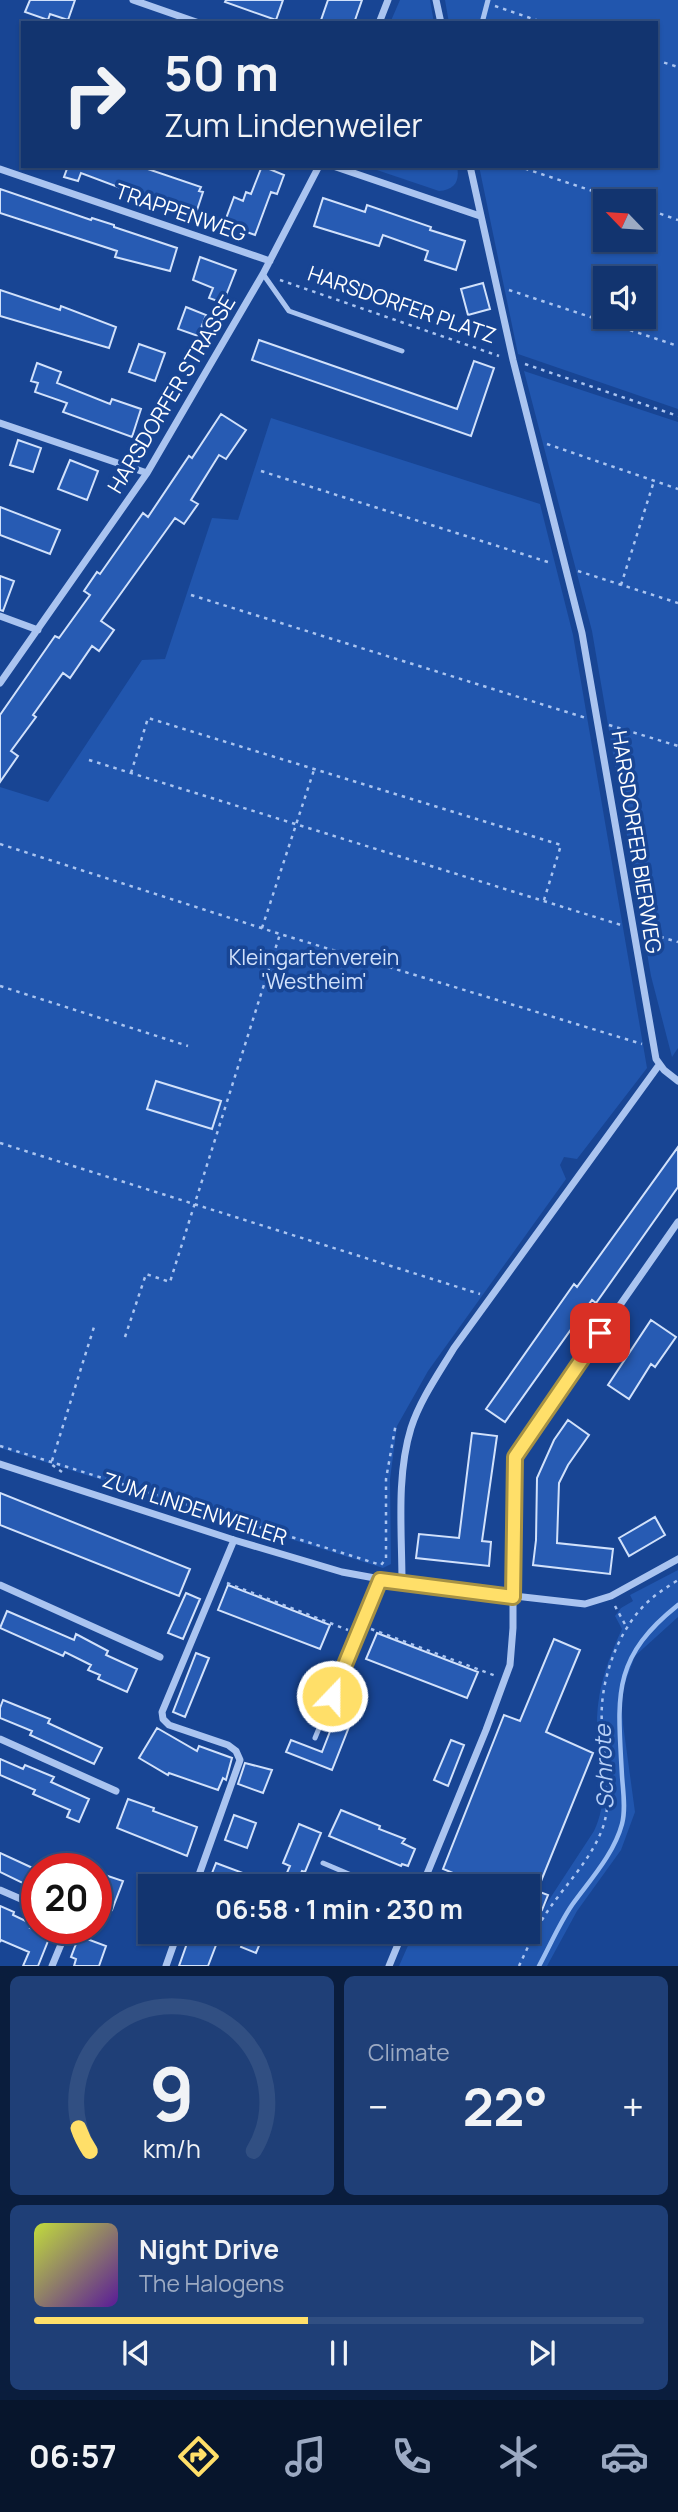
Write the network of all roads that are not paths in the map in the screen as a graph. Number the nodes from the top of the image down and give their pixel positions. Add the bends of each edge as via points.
1 (133, 0) edge
2 (388, 0) edge
3 (436, 0) edge
4 (488, 2) edge
5 (193, 21) edge
6 (380, 21) edge
7 (441, 21) edge
8 (483, 21) edge
9 (317, 168) edge
10 (339, 168) edge
11 (470, 168) edge
12 (0, 169) edge
13 (480, 216) junction
14 (271, 261) junction
15 (263, 274) junction
16 (402, 351) dead end
17 (0, 423) edge
18 (147, 473) junction
19 (0, 616) edge
20 (38, 630) junction
21 (0, 683) edge
22 (659, 1065) junction
23 (678, 1081) edge
24 (678, 1222) edge
25 (0, 1464) edge
26 (234, 1540) junction
27 (678, 1559) edge
28 (380, 1580) junction
29 (402, 1583) junction
30 (0, 1585) edge
31 (513, 1597) junction
32 (160, 1657) dead end
33 (315, 1738) dead end
34 (0, 1739) edge
35 (116, 1791) dead end
36 (323, 1863) dead end
37 (199, 1874) edge
38 (349, 1874) edge
39 (427, 1874) edge
40 (0, 1890) edge
41 (21, 1899) edge
42 (61, 1944) edge
43 (174, 1944) edge
44 (399, 1944) edge
45 (391, 1965) edge
46 (52, 1966) edge
47 (166, 1966) edge

1 - 5 street
2 - 6 street
3 - 7 street
4 - 8 lane
9 - 14 street, HARSDORFER STRASSE
10 - 13 street
11 - 13 street, HARSDORFER BIERWEG
12 - 14 street, TRAPPENWEG
13 - 22 street, HARSDORFER BIERWEG via 582,633
14 - 15 street, HARSDORFER STRASSE
15 - 16 lane via 289,311
15 - 18 street, HARSDORFER STRASSE
17 - 18 street
18 - 20 street, HARSDORFER STRASSE
19 - 20 street
20 - 21 street, HARSDORFER STRASSE
22 - 23 street
22 - 29 street via 489,1297 427,1392 411,1428 402,1479
24 - 31 street via 516,1454
25 - 26 street, ZUM LINDENWEILER
26 - 28 street, ZUM LINDENWEILER
26 - 37 street via 162,1715 169,1724 228,1745 240,1760
27 - 31 street, ZUM LINDENWEILER via 596,1602
28 - 29 street, ZUM LINDENWEILER
28 - 33 lane
29 - 31 street, ZUM LINDENWEILER
30 - 32 street
31 - 39 street via 512,1646 505,1680
34 - 35 street
36 - 38 lane
40 - 41 street
42 - 46 street
43 - 47 street
44 - 45 street

